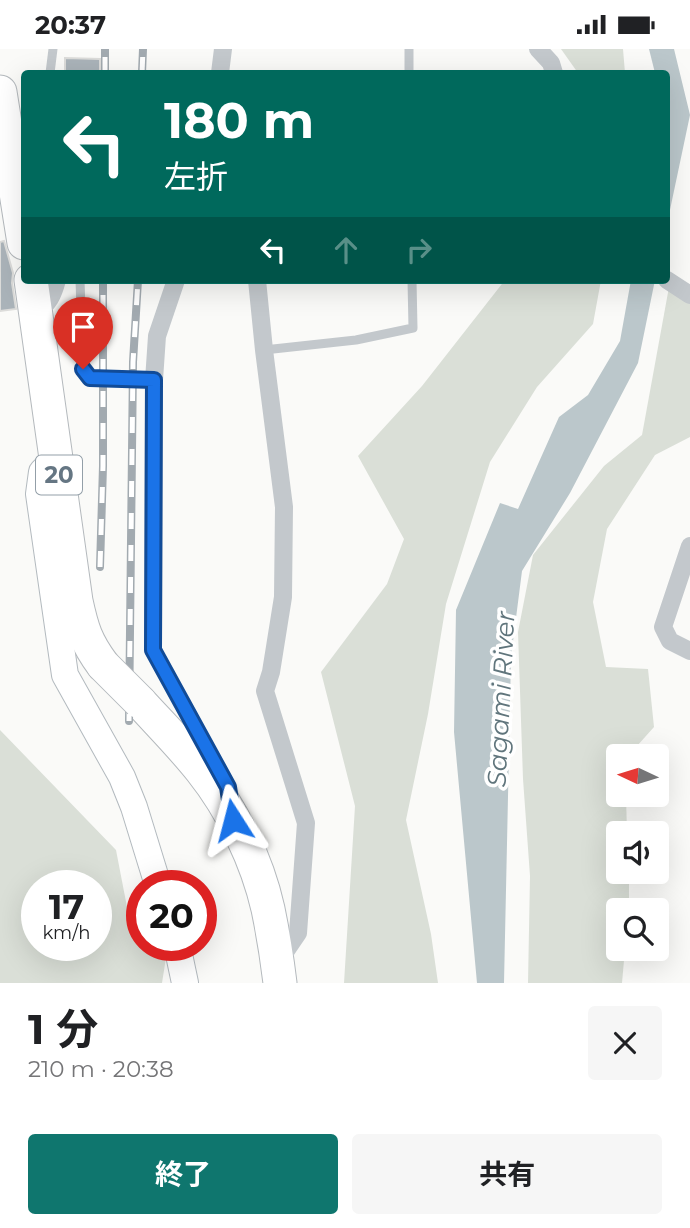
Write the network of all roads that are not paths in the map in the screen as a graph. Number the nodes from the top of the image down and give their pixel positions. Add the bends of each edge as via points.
1 (53, 49) edge
2 (223, 49) edge
3 (409, 49) edge
4 (538, 49) edge
5 (50, 70) edge
6 (220, 70) edge
7 (409, 70) edge
8 (553, 70) edge
9 (0, 92) edge
10 (21, 224) edge
11 (670, 282) edge
12 (31, 284) edge
13 (56, 284) edge
14 (80, 284) edge
15 (175, 284) edge
16 (257, 284) edge
17 (412, 284) edge
18 (690, 295) edge
19 (36, 312) junction
20 (264, 350) junction
21 (154, 380) junction
22 (57, 459) junction
23 (690, 545) edge
24 (153, 650) joint
25 (690, 651) edge
26 (222, 775) dead end
27 (228, 787) dead end
28 (233, 820) junction
29 (153, 870) edge
30 (181, 961) edge
31 (279, 973) edge
32 (186, 983) edge

1 - 5 lane
2 - 6 street
3 - 7 lane
4 - 8 street
9 - 10 highway
11 - 18 street
12 - 19 highway, 20
13 - 19 street via 51,298
14 - 21 lane via 83,369 90,378
15 - 21 street via 157,336
16 - 20 street
17 - 20 lane via 413,328 356,340
19 - 22 highway, 20
20 - 31 street via 284,507 283,597 265,691 306,823 298,933
21 - 24 street
22 - 28 highway, 20, bridge via 83,632 103,664 203,772
22 - 29 main road via 42,472 39,494 65,675 122,777
23 - 25 street via 663,627 670,641
24 - 26 lane
27 - 28 lane
28 - 31 highway, 20 via 264,897
30 - 32 main road

